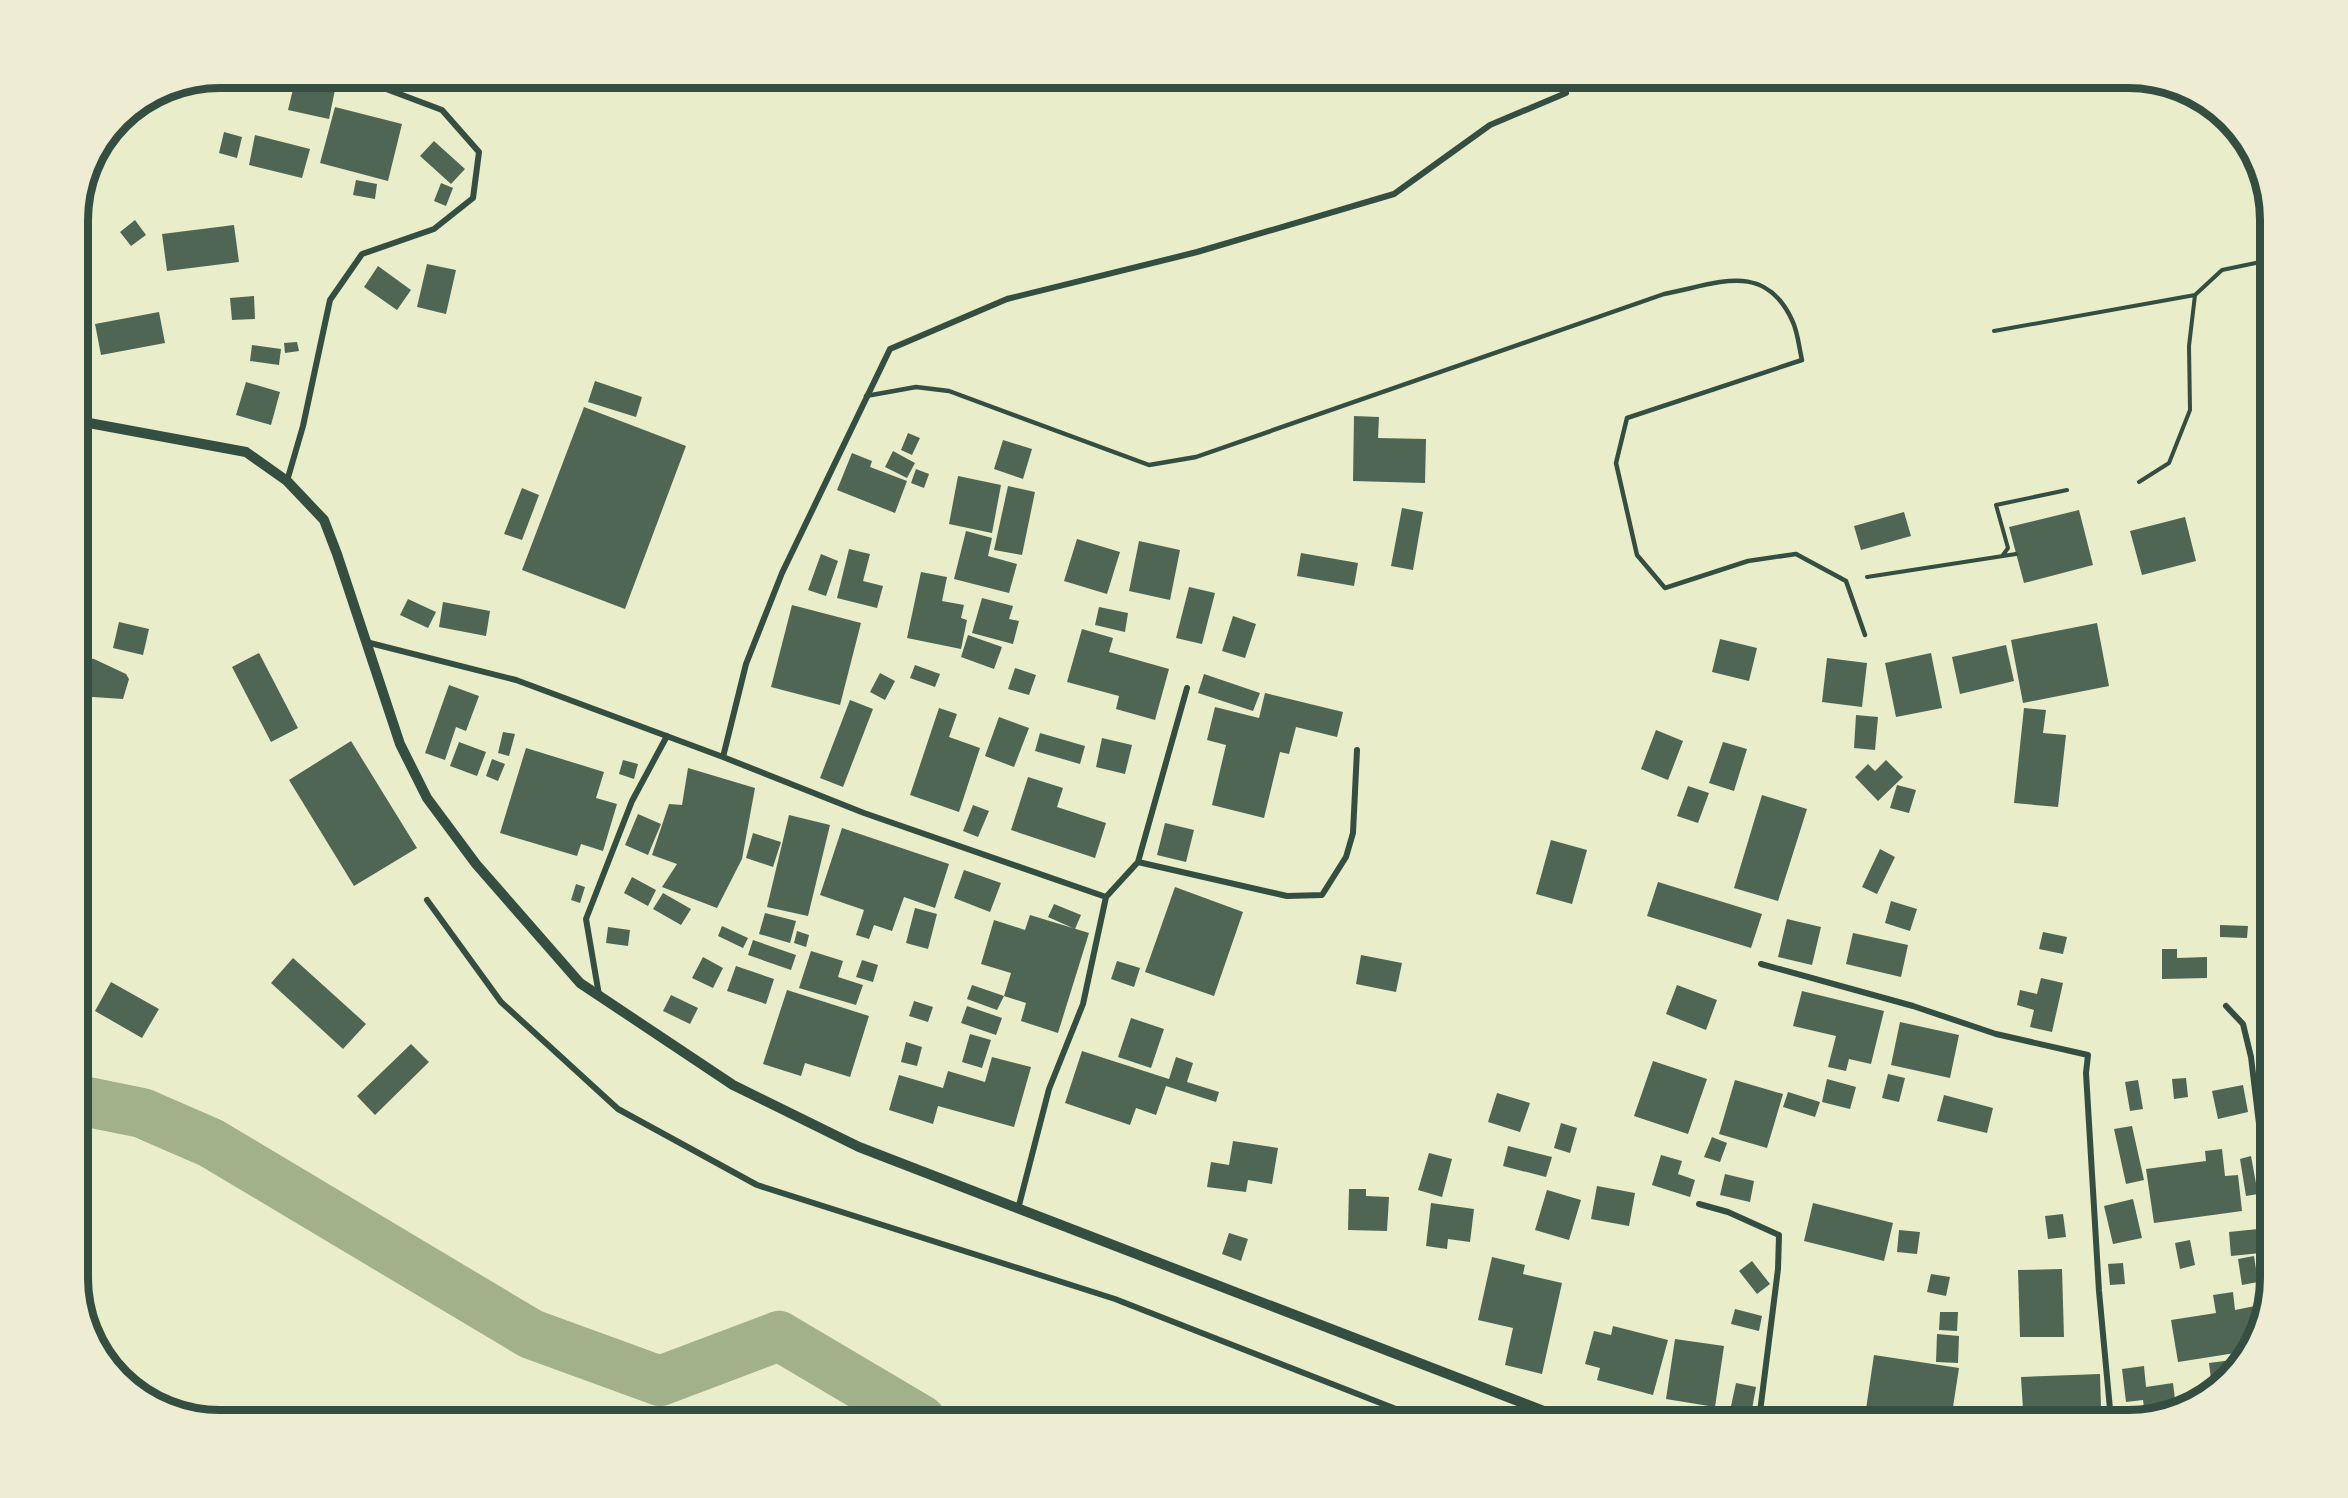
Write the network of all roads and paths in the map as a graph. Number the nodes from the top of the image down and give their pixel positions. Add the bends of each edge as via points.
1 (384, 88) edge
2 (1566, 93) dead end
3 (2260, 262) edge
4 (2195, 295) junction
5 (1994, 331) dead end
6 (866, 396) junction
7 (89, 423) edge
8 (287, 481) junction
9 (2139, 482) dead end
10 (2067, 490) dead end
11 (2016, 554) dead end
12 (2002, 556) junction
13 (1867, 577) dead end
14 (1865, 635) dead end
15 (365, 642) junction
16 (1187, 688) dead end
17 (666, 736) junction
18 (1357, 750) dead end
19 (723, 757) junction
20 (1138, 862) junction
21 (1106, 897) junction
22 (427, 900) dead end
23 (1761, 964) dead end
24 (599, 996) junction
25 (2226, 1006) dead end
26 (2260, 1133) edge
27 (1699, 1204) dead end
28 (1018, 1209) junction
29 (1396, 1409) edge
30 (1538, 1409) edge
31 (1760, 1409) edge
32 (2110, 1409) edge

1 - 8 street via 442,110 478,152 473,198 434,229 362,254 330,300
2 - 6 street via 1490,125 1394,194 1197,252 996,303 890,349
3 - 4 path via 2222,270
4 - 5 path
4 - 9 path via 2189,346 2190,410 2169,464
6 - 14 lane via 916,387 949,391 1149,465 1196,457 1664,294 1744,279 1774,290 1793,321 1802,360 1627,418 1616,463 1637,555 1665,588 1748,561 1796,554 1846,581
6 - 19 street via 778,583 746,664
7 - 8 street via 246,452
8 - 15 street via 324,520
10 - 12 path via 1996,505 2008,548
11 - 12 path
12 - 13 path
15 - 17 street via 516,680
15 - 24 street via 400,744 427,798 476,864 580,983
16 - 20 street
17 - 19 street
17 - 24 street via 632,801 586,919
18 - 20 street via 1353,833 1346,857 1322,896 1287,896
19 - 21 street via 864,813
20 - 21 street
21 - 28 street via 1083,1004 1049,1089
22 - 29 street via 501,1002 618,1109 757,1185 1115,1299
23 - 32 street via 2044,1047 2088,1055 2099,1291
24 - 28 street via 733,1085 859,1146
25 - 26 street via 2243,1024
27 - 31 street via 1728,1212 1779,1235
28 - 30 street

